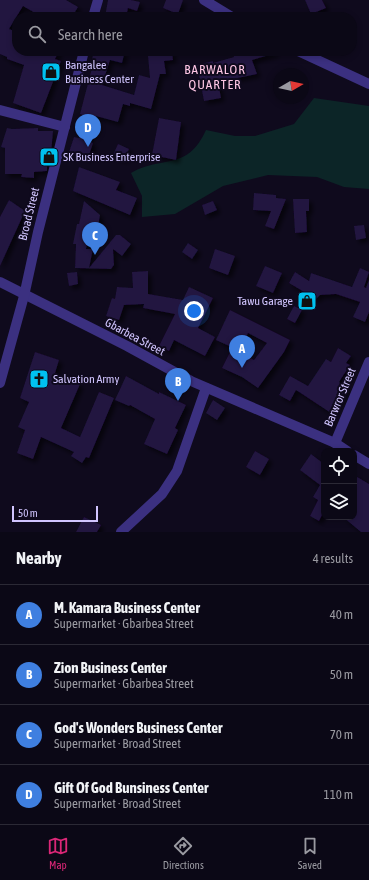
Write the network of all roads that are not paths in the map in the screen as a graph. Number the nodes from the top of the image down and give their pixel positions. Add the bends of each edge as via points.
1 (98, 0) edge
2 (204, 0) edge
3 (94, 12) edge
4 (224, 12) edge
5 (83, 56) edge
6 (309, 56) edge
7 (369, 84) edge
8 (0, 110) edge
9 (65, 126) junction
10 (0, 282) edge
11 (24, 296) junction
12 (369, 362) edge
13 (0, 383) edge
14 (206, 388) junction
15 (335, 443) junction
16 (342, 448) edge
17 (357, 457) edge
18 (369, 464) edge
19 (121, 532) edge

1 - 3 street
2 - 4 street
5 - 9 street, Broad Street
6 - 7 street
8 - 9 street
9 - 11 street, Broad Street
10 - 11 street, Gbarbea Street
11 - 13 street, Broad Street
11 - 14 street, Gbarbea Street
12 - 15 street, Barwror Street
14 - 15 street, Gbarbea Street
14 - 19 street via 177,471 162,494
15 - 16 street, Gbarbea Street
17 - 18 street

